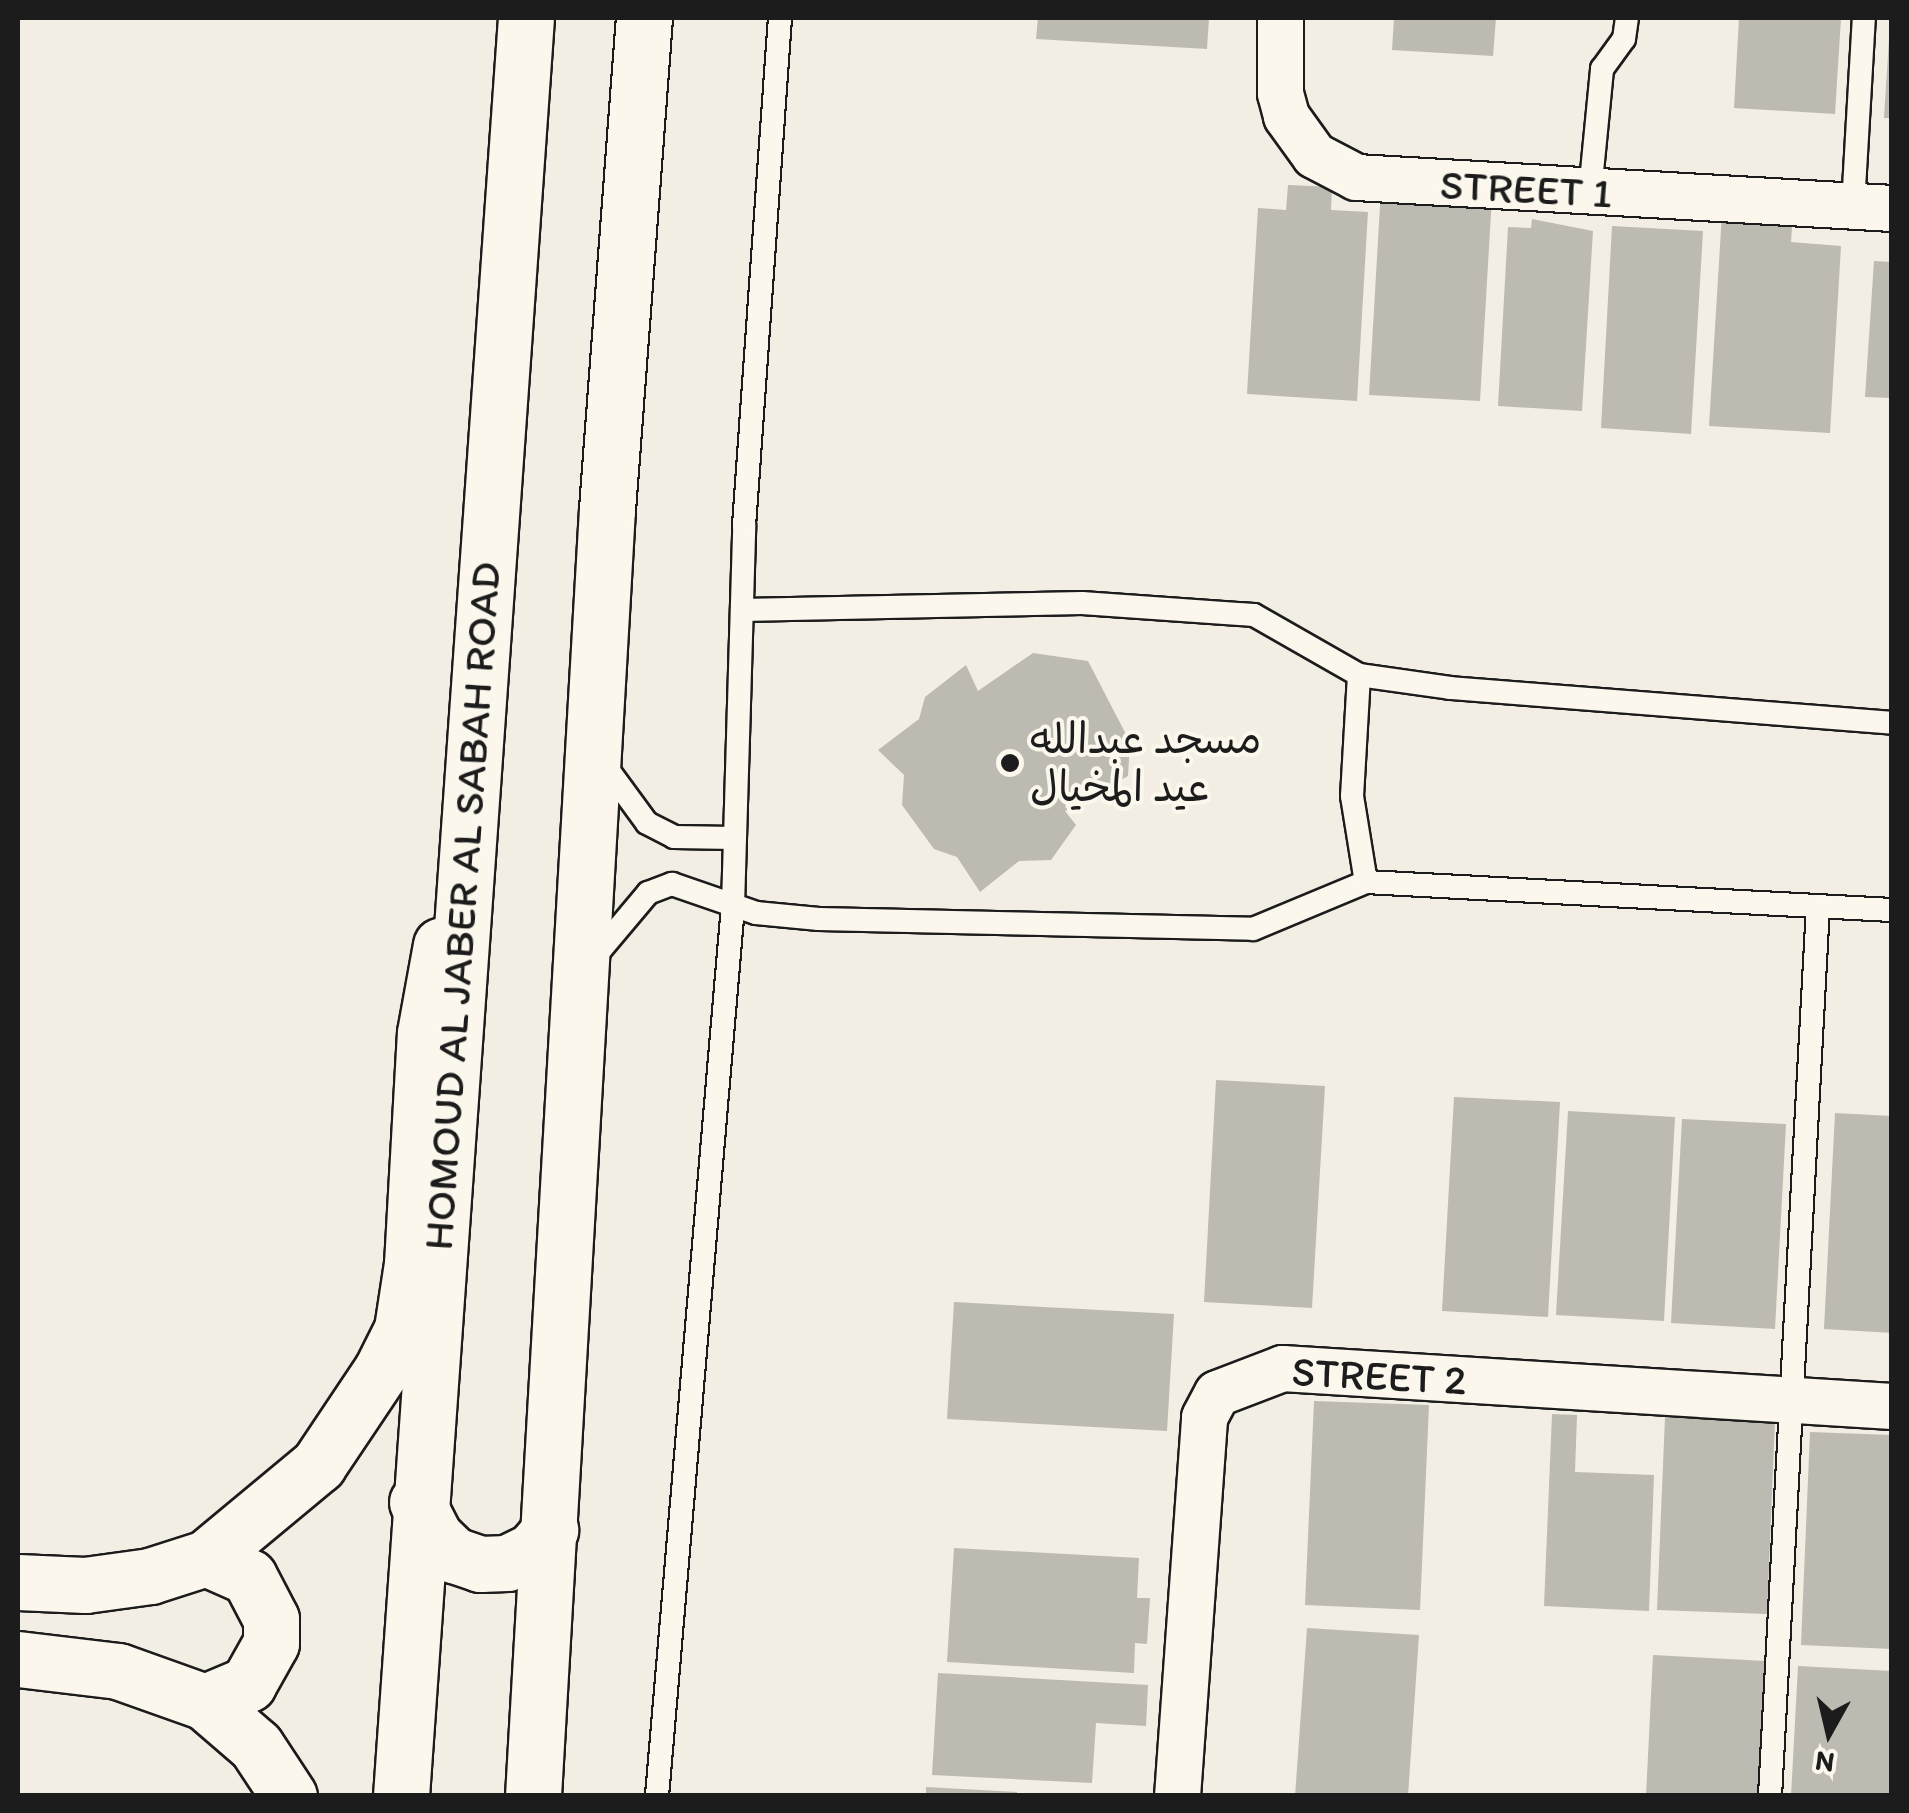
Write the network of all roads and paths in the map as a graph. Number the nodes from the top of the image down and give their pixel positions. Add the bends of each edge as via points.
1 (526, 18) edge
2 (644, 18) edge
3 (780, 18) edge
4 (1280, 18) edge
5 (1628, 18) edge
6 (1864, 18) edge
7 (1590, 192) junction
8 (1872, 207) edge
9 (742, 610) junction
10 (1359, 675) junction
11 (1892, 722) edge
12 (594, 750) junction
13 (472, 810) junction
14 (735, 838) junction
15 (1366, 882) junction
16 (733, 906) junction
17 (1818, 906) junction
18 (1892, 910) edge
19 (582, 972) junction
20 (1792, 1400) junction
21 (1892, 1406) edge
22 (417, 1502) junction
23 (550, 1530) junction
24 (206, 1558) junction
25 (18, 1582) edge
26 (18, 1659) edge
27 (205, 1702) junction
28 (290, 1796) edge
29 (402, 1796) edge
30 (533, 1796) edge
31 (657, 1796) edge
32 (1177, 1796) edge
33 (1770, 1796) edge

1 - 13 main road, HOMOUD AL JABER AL SABAH ROAD
2 - 12 main road
3 - 9 lane
4 - 7 street, STREET 1 via 1286,116 1298,137 1334,169 1380,181
5 - 7 lane via 1624,39 1602,69
6 - 8 lane
7 - 8 street, STREET 1
9 - 10 lane via 1082,603 1254,615
9 - 14 lane
10 - 11 lane via 1469,690
10 - 15 lane via 1352,796
12 - 14 lane via 647,822 674,837
12 - 19 main road
13 - 22 main road, HOMOUD AL JABER AL SABAH ROAD
13 - 24 main road via 426,1034 402,1329 318,1465
14 - 16 lane
15 - 16 lane via 1253,929 819,919
15 - 17 lane
16 - 19 lane via 672,884 648,893
16 - 31 lane
17 - 18 lane
17 - 20 lane
19 - 23 main road
20 - 21 street, STREET 2
20 - 32 street, STREET 2 via 1282,1368 1216,1393 1204,1417
20 - 33 lane
22 - 23 main road via 434,1536 480,1564 520,1557
22 - 29 main road, HOMOUD AL JABER AL SABAH ROAD
23 - 30 main road
24 - 25 main road via 150,1576 85,1585
24 - 27 main road via 249,1577 264,1596 272,1643 248,1684
26 - 27 main road via 118,1671
27 - 28 main road via 256,1746

